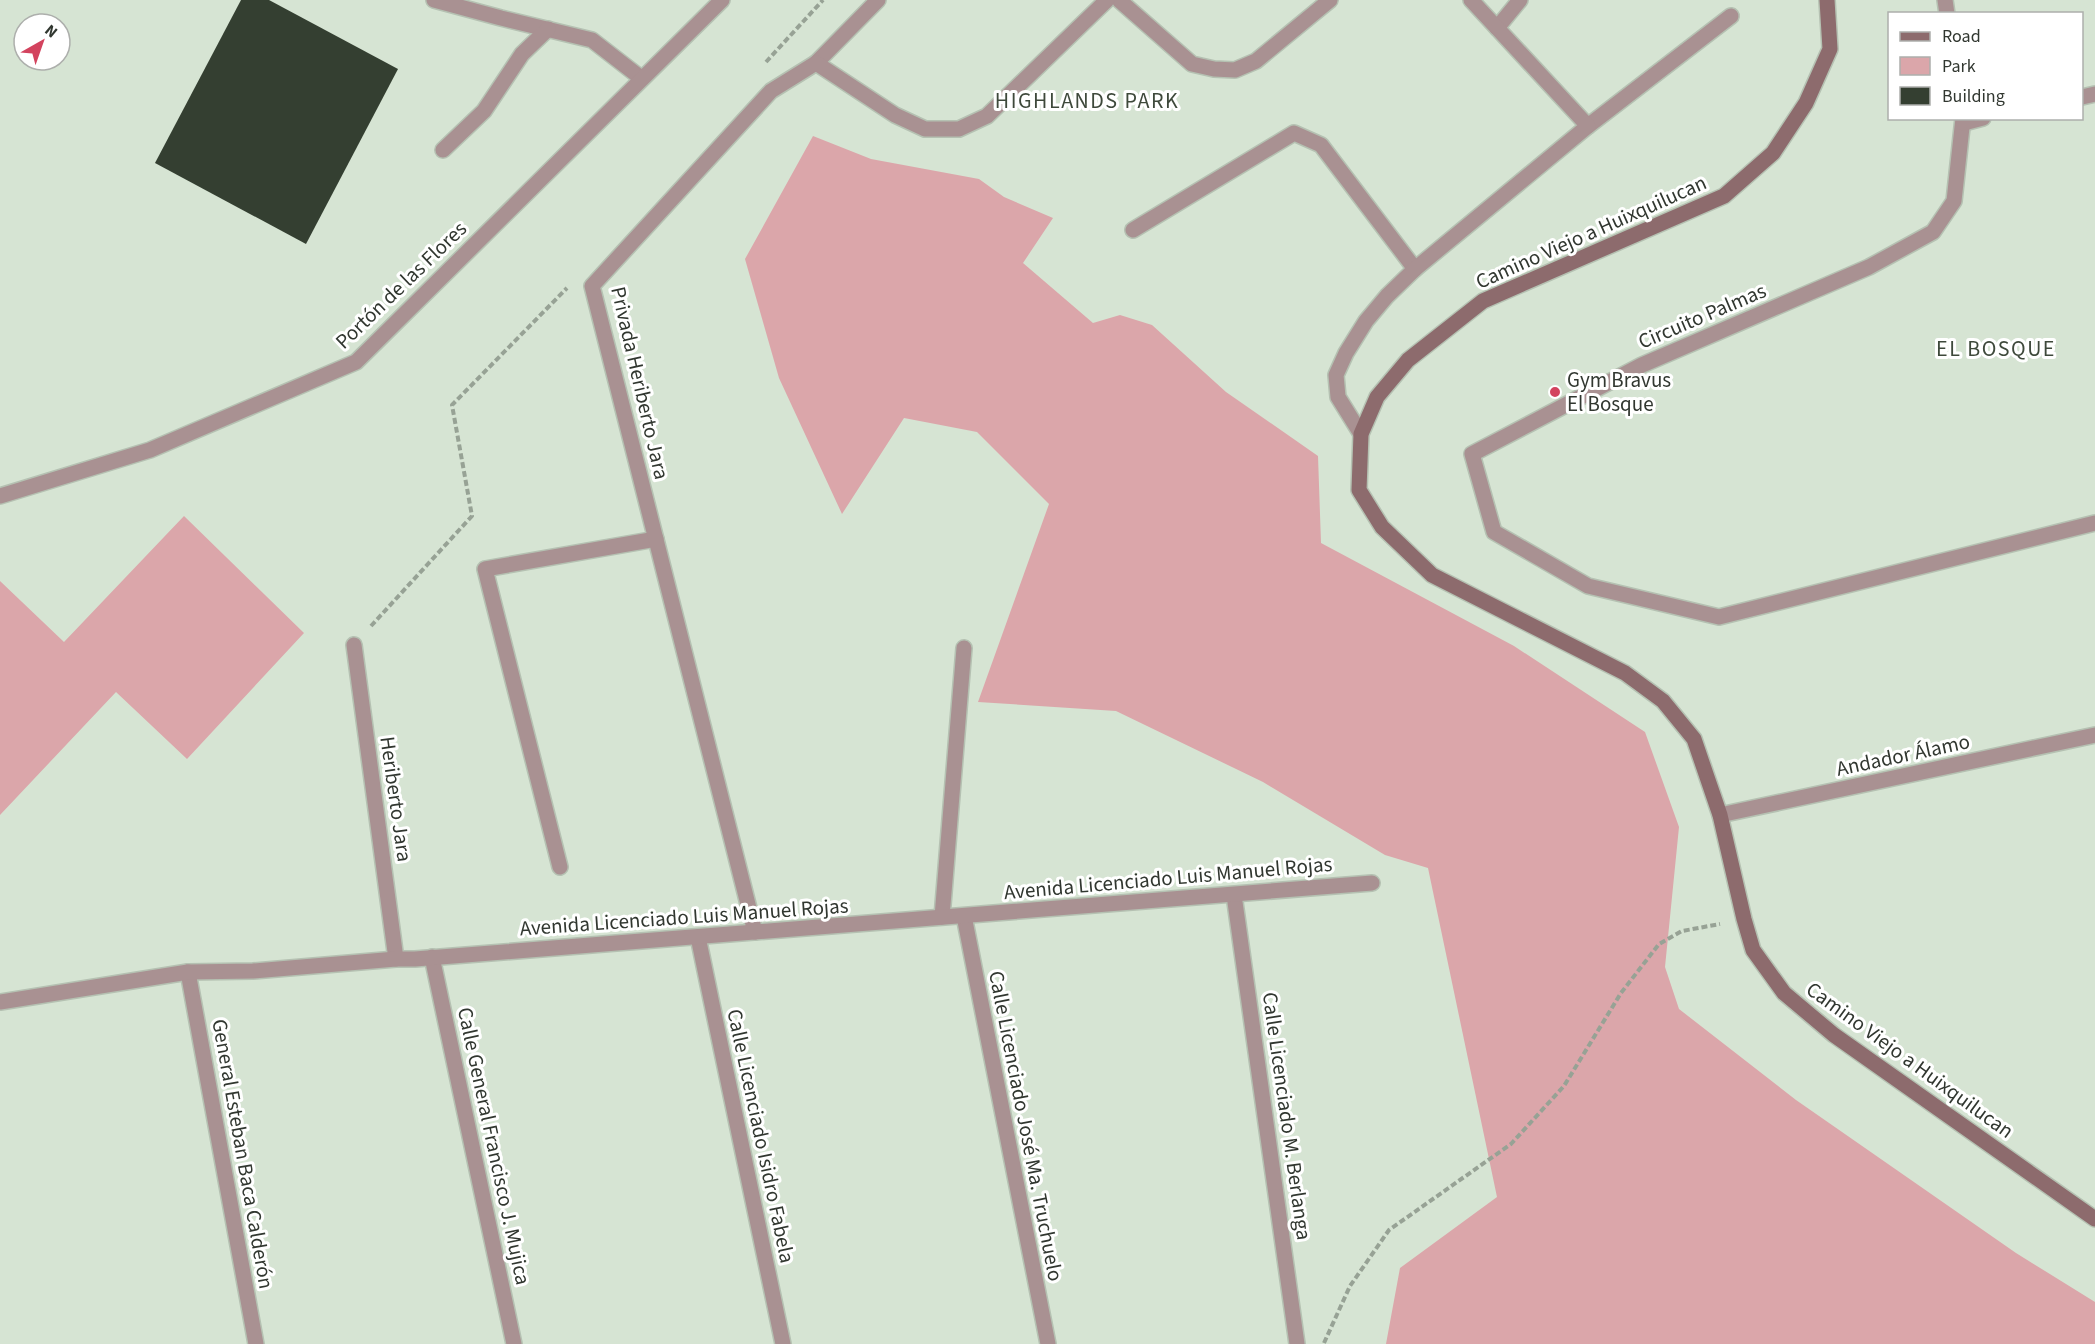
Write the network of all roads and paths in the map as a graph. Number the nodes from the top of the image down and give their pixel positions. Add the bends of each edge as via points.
1 (434, 0) edge
2 (722, 0) edge
3 (878, 0) edge
4 (1107, 0) edge
5 (1119, 0) edge
6 (1330, 0) edge
7 (1471, 0) edge
8 (1520, 0) edge
9 (1827, 0) edge
10 (1731, 16) dead end
11 (1497, 28) junction
12 (548, 29) junction
13 (816, 63) junction
14 (642, 78) junction
15 (1963, 121) edge
16 (1588, 126) junction
17 (442, 150) dead end
18 (1132, 230) dead end
19 (1415, 269) junction
20 (1362, 434) junction
21 (0, 496) edge
22 (2095, 523) edge
23 (656, 539) junction
24 (354, 645) dead end
25 (964, 648) dead end
26 (2095, 735) edge
27 (1720, 815) junction
28 (560, 867) dead end
29 (1372, 883) dead end
30 (1234, 895) junction
31 (964, 916) junction
32 (942, 918) junction
33 (1744, 919) junction
34 (755, 932) junction
35 (698, 937) junction
36 (432, 957) junction
37 (396, 958) junction
38 (188, 972) junction
39 (0, 1002) edge
40 (2095, 1219) edge
41 (256, 1344) edge
42 (514, 1344) edge
43 (783, 1344) edge
44 (1048, 1344) edge
45 (1297, 1344) edge
46 (1324, 1344) edge

1 - 12 street
2 - 14 street, Portón de las Flores
3 - 13 street
4 - 13 street via 987,116 958,129 925,129 895,115
5 - 6 street via 1192,64 1235,70 1256,62
7 - 11 street
8 - 11 street
9 - 20 main road, Camino Viejo a Huixquilucan via 1830,49 1806,103 1773,153 1724,196 1483,301 1408,360 1377,397
10 - 16 street
11 - 16 street
12 - 14 street via 592,40
12 - 17 street via 522,54 484,111
13 - 23 street, Privada Heriberto Jara via 771,91 592,286
14 - 21 street, Portón de las Flores via 356,362 150,450
15 - 22 street, Circuito Palmas via 1954,201 1933,232 1869,267 1642,364 1472,454 1494,532 1588,586 1719,617
16 - 19 street
18 - 19 street via 1294,133 1321,145
19 - 20 street via 1366,321 1336,375 1338,397
20 - 27 main road, Camino Viejo a Huixquilucan via 1359,490 1382,527 1432,576 1625,673 1663,701 1694,739
23 - 28 street via 485,569
23 - 34 street
24 - 37 street, Heriberto Jara
25 - 32 street
26 - 27 street, Andador Álamo
27 - 33 main road, Camino Viejo a Huixquilucan
29 - 30 street, Avenida Licenciado Luis Manuel Rojas
30 - 31 street, Avenida Licenciado Luis Manuel Rojas
30 - 45 street, Calle Licenciado M. Berlanga
31 - 32 street, Avenida Licenciado Luis Manuel Rojas
31 - 44 street, Calle Licenciado José Ma. Truchuelo
32 - 34 street, Avenida Licenciado Luis Manuel Rojas
33 - 40 main road, Camino Viejo a Huixquilucan via 1753,950 1784,993 1834,1035
33 - 46 path via 1682,931 1659,944 1621,993 1564,1086 1511,1144 1389,1230 1350,1286
34 - 35 street, Avenida Licenciado Luis Manuel Rojas
35 - 36 street, Avenida Licenciado Luis Manuel Rojas
35 - 43 street, Calle Licenciado Isidro Fabela
36 - 37 street, Avenida Licenciado Luis Manuel Rojas
36 - 42 street, Calle General Francisco J. Mujica
37 - 38 street, Avenida Licenciado Luis Manuel Rojas via 253,971
38 - 39 street, Avenida Licenciado Luis Manuel Rojas
38 - 41 street, General Esteban Baca Calderón

